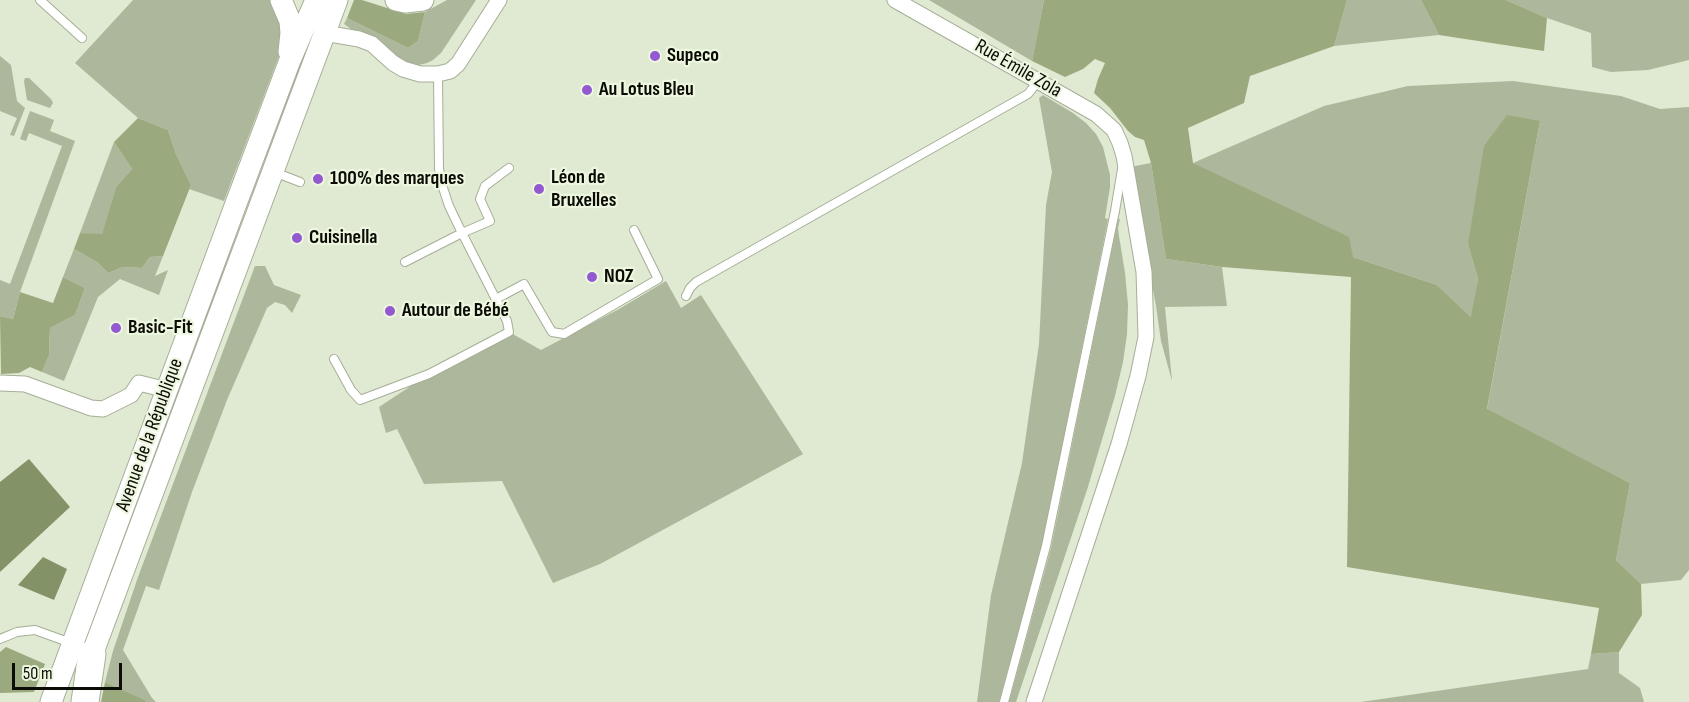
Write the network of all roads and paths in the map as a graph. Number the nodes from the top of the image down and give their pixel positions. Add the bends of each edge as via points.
1 (40, 0) edge
2 (281, 0) edge
3 (316, 0) edge
4 (337, 0) edge
5 (396, 0) edge
6 (423, 0) edge
7 (499, 0) edge
8 (895, 0) edge
9 (324, 33) junction
10 (82, 38) dead end
11 (290, 60) junction
12 (438, 75) junction
13 (1039, 80) junction
14 (1124, 156) junction
15 (509, 168) dead end
16 (273, 172) junction
17 (300, 182) dead end
18 (634, 230) dead end
19 (462, 233) junction
20 (405, 262) dead end
21 (686, 296) dead end
22 (496, 299) junction
23 (334, 359) dead end
24 (0, 383) edge
25 (166, 390) junction
26 (0, 639) edge
27 (82, 649) junction
28 (51, 702) edge
29 (74, 702) edge
30 (85, 702) edge
31 (1004, 702) edge
32 (1034, 702) edge

1 - 10 lane
2 - 11 main road via 290,21
3 - 11 main road, Avenue de la République
4 - 9 main road, Avenue de la République
5 - 6 main road
7 - 12 street via 458,64
8 - 13 street, Rue Émile Zola
9 - 12 street via 372,44 403,69
9 - 16 main road, Avenue de la République
11 - 25 main road, Avenue de la République
12 - 19 lane via 439,169 449,206
13 - 14 street, Rue Émile Zola via 1106,122 1114,130
13 - 21 lane via 1028,94 696,282
14 - 31 lane via 1046,546
14 - 32 street, Rue Émile Zola via 1144,272 1146,337 1119,444
15 - 19 lane via 485,186 480,199 490,221
16 - 17 lane
16 - 27 main road, Avenue de la République
18 - 22 lane via 658,279 564,334 552,332 524,284
19 - 20 lane
19 - 22 lane
22 - 23 lane via 509,332 429,374 360,400
24 - 25 street via 25,384 103,409 131,395 140,382
25 - 27 main road, Avenue de la République
26 - 27 lane via 35,630
27 - 28 main road, Avenue de la République
27 - 29 main road, Avenue de la République
27 - 30 highway

